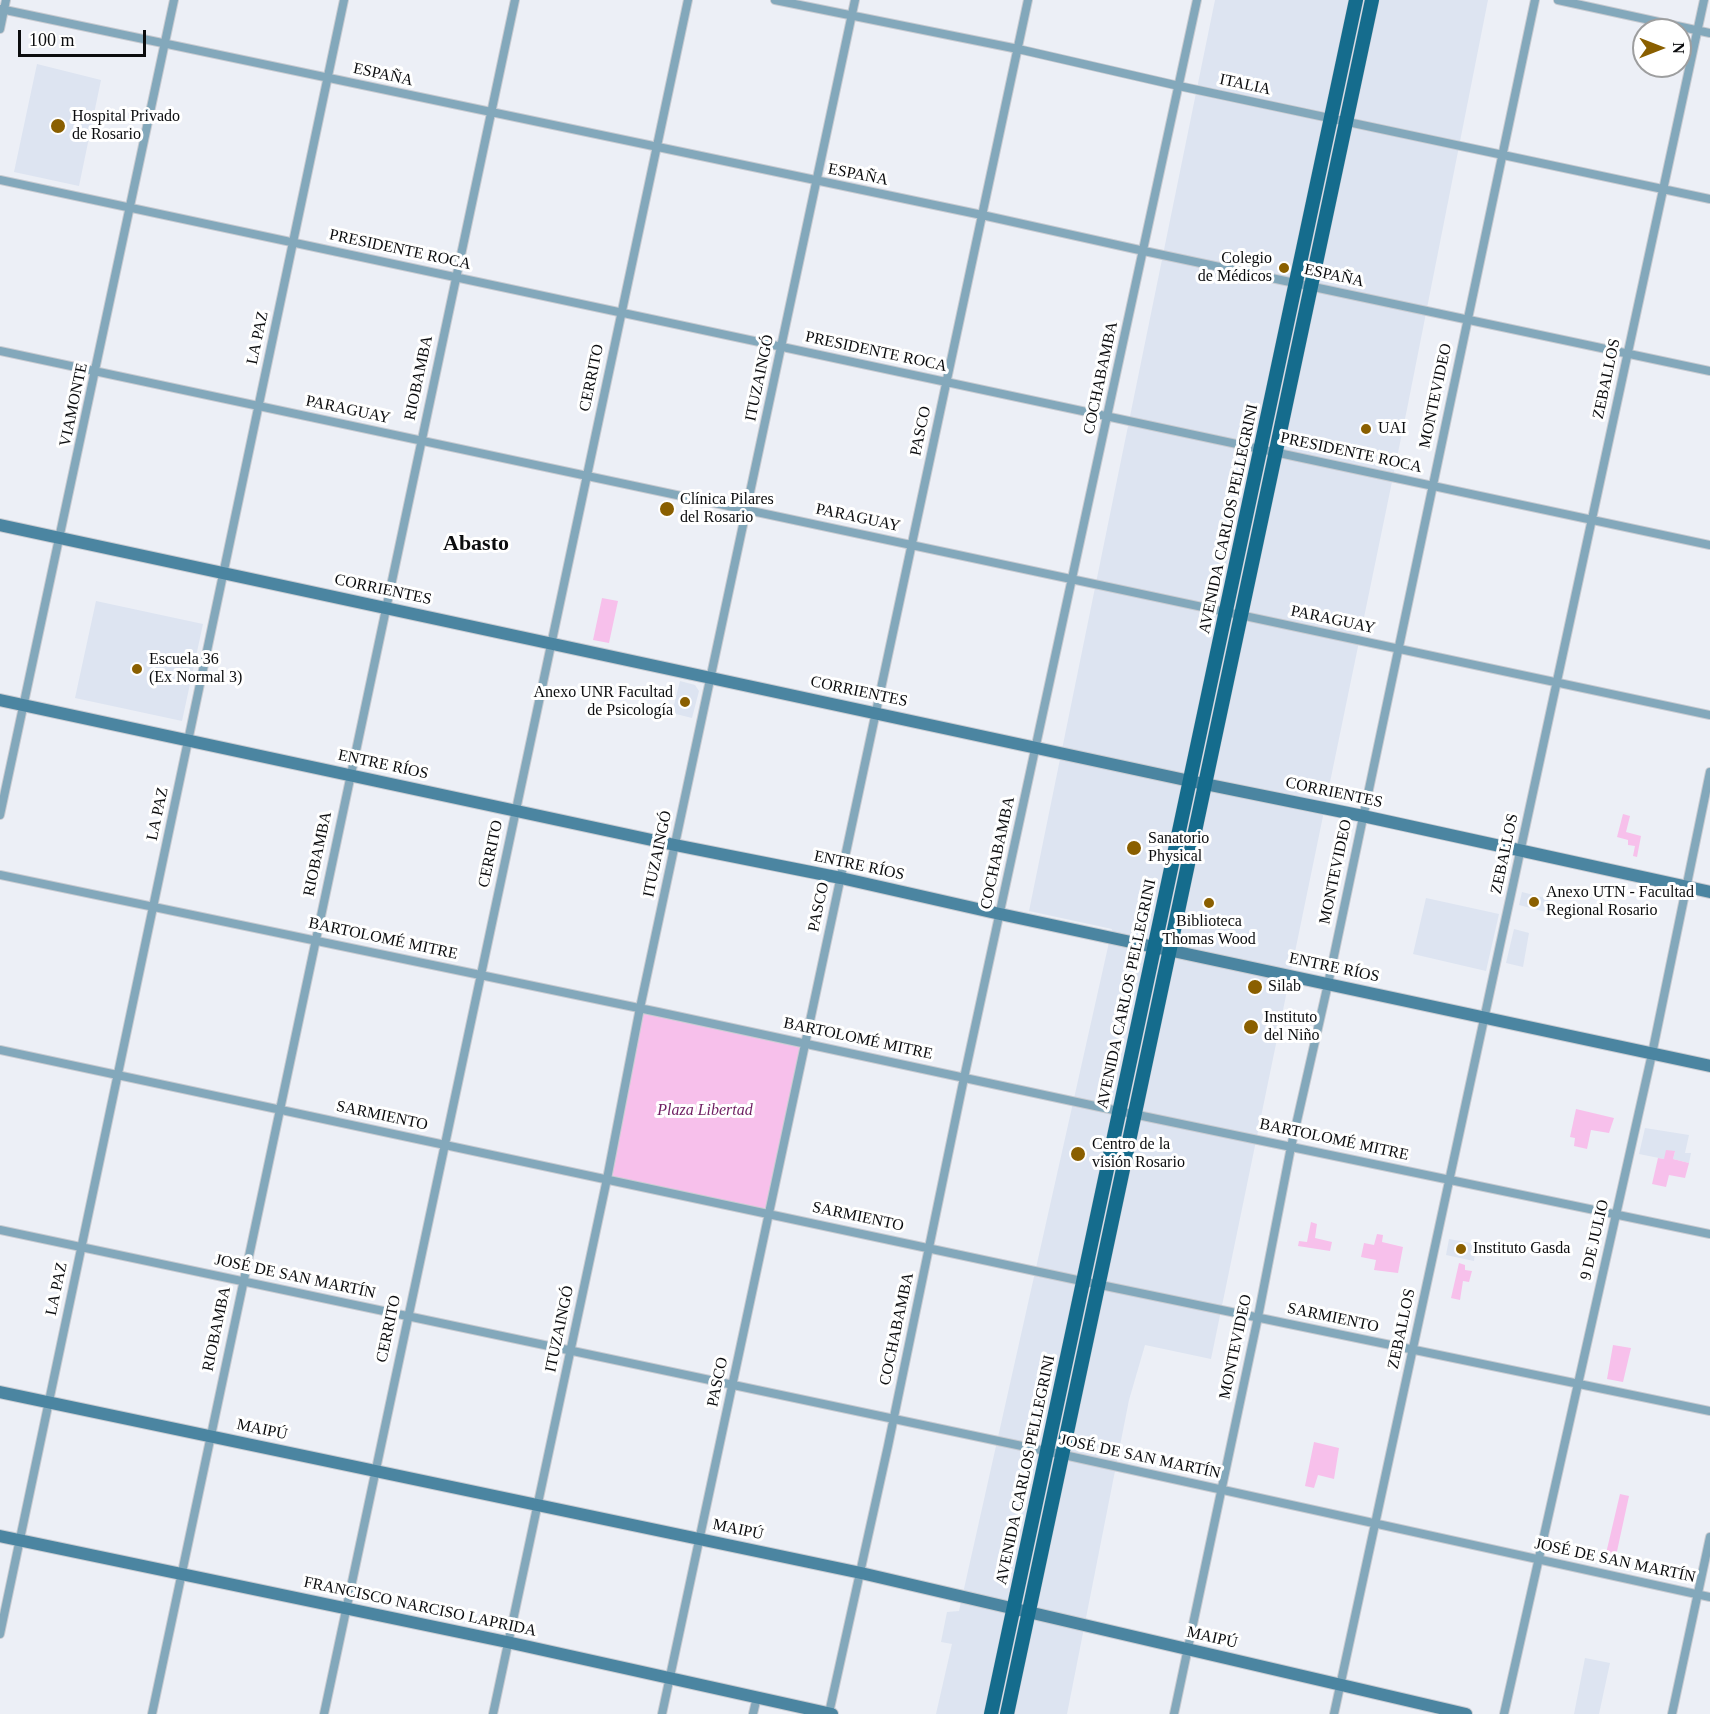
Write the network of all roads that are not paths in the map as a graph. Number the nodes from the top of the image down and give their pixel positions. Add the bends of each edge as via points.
1 (6, 0) edge
2 (174, 0) edge
3 (344, 0) edge
4 (515, 0) edge
5 (688, 0) edge
6 (775, 0) edge
7 (855, 0) edge
8 (1028, 0) edge
9 (1197, 0) edge
10 (1356, 0) edge
11 (1372, 0) edge
12 (1535, 0) edge
13 (1558, 0) edge
14 (1704, 0) edge
15 (2, 9) edge
16 (852, 16) junction
17 (0, 29) edge
18 (1697, 30) junction
19 (1710, 33) edge
20 (165, 44) junction
21 (1017, 50) junction
22 (328, 78) junction
23 (1179, 86) junction
24 (491, 113) junction
25 (1331, 118) junction
26 (1346, 121) junction
27 (656, 148) junction
28 (1502, 154) junction
29 (0, 180) edge
30 (816, 181) junction
31 (1663, 189) junction
32 (1710, 199) edge
33 (130, 208) junction
34 (982, 215) junction
35 (293, 243) junction
36 (1144, 251) junction
37 (456, 278) junction
38 (1296, 283) junction
39 (1311, 287) junction
40 (621, 313) junction
41 (1468, 320) junction
42 (782, 347) junction
43 (0, 351) edge
44 (1628, 354) junction
45 (1710, 371) edge
46 (96, 372) junction
47 (946, 382) junction
48 (259, 406) junction
49 (1108, 417) junction
50 (421, 441) junction
51 (1260, 449) junction
52 (1275, 452) junction
53 (586, 476) junction
54 (1433, 486) junction
55 (746, 510) junction
56 (1592, 520) junction
57 (0, 525) edge
58 (61, 538) junction
59 (912, 545) junction
60 (1710, 545) edge
61 (224, 573) junction
62 (1073, 580) junction
63 (386, 608) junction
64 (1226, 612) junction
65 (1241, 615) junction
66 (551, 643) junction
67 (1398, 649) junction
68 (711, 678) junction
69 (1557, 682) junction
70 (0, 700) edge
71 (24, 705) junction
72 (876, 713) junction
73 (1710, 715) edge
74 (188, 740) junction
75 (1036, 748) junction
76 (1710, 772) edge
77 (350, 775) junction
78 (1190, 781) junction
79 (1205, 784) junction
80 (515, 810) junction
81 (0, 815) edge
82 (1363, 816) junction
83 (675, 845) junction
84 (1520, 852) junction
85 (0, 876) edge
86 (841, 878) junction
87 (1686, 887) junction
88 (1710, 892) edge
89 (153, 907) junction
90 (1000, 914) junction
91 (315, 941) junction
92 (1154, 947) junction
93 (1170, 950) junction
94 (480, 975) junction
95 (1328, 984) junction
96 (640, 1008) junction
97 (1485, 1018) junction
98 (806, 1043) junction
99 (0, 1050) edge
100 (1652, 1054) junction
101 (1710, 1066) edge
102 (118, 1075) junction
103 (964, 1078) junction
104 (279, 1109) junction
105 (1120, 1111) junction
106 (1135, 1114) junction
107 (444, 1144) junction
108 (1291, 1147) junction
109 (607, 1179) junction
110 (1450, 1180) junction
111 (769, 1212) junction
112 (1616, 1215) junction
113 (0, 1230) edge
114 (1710, 1234) edge
115 (81, 1247) junction
116 (929, 1248) junction
117 (243, 1281) junction
118 (1083, 1281) junction
119 (1098, 1284) junction
120 (407, 1316) junction
121 (1258, 1317) junction
122 (1413, 1350) junction
123 (570, 1351) junction
124 (1578, 1384) junction
125 (732, 1385) junction
126 (0, 1392) edge
127 (49, 1402) junction
128 (1710, 1411) edge
129 (894, 1419) junction
130 (210, 1436) junction
131 (1047, 1451) junction
132 (1062, 1455) junction
133 (374, 1470) junction
134 (1222, 1490) junction
135 (536, 1505) junction
136 (1376, 1524) junction
137 (0, 1536) edge
138 (1710, 1537) edge
139 (700, 1539) junction
140 (20, 1540) junction
141 (1539, 1559) junction
142 (861, 1573) junction
143 (181, 1574) junction
144 (1698, 1594) junction
145 (1710, 1597) edge
146 (345, 1608) junction
147 (1013, 1608) junction
148 (1029, 1612) junction
149 (0, 1634) edge
150 (507, 1642) junction
151 (1188, 1649) junction
152 (670, 1678) junction
153 (1341, 1685) junction
154 (757, 1697) junction
155 (152, 1714) edge
156 (324, 1714) edge
157 (493, 1714) edge
158 (662, 1714) edge
159 (753, 1714) edge
160 (830, 1714) edge
161 (991, 1714) edge
162 (1007, 1714) edge
163 (1174, 1714) edge
164 (1334, 1714) edge
165 (1466, 1714) edge
166 (1504, 1714) edge
167 (1672, 1714) edge

1 - 15 street
2 - 20 street, VIAMONTE
3 - 22 street, LA PAZ
4 - 24 street, RIOBAMBA
5 - 27 street, CERRITO
6 - 16 street, ITALIA
7 - 16 street, ITUZAINGÓ
8 - 21 street, PASCO
9 - 23 street, COCHABAMBA
10 - 25 main road, AVENIDA CARLOS PELLEGRINI
11 - 26 main road, AVENIDA CARLOS PELLEGRINI
12 - 28 street, MONTEVIDEO
13 - 18 street
14 - 18 street, ZEBALLOS
15 - 17 street
15 - 20 street, ESPAÑA
16 - 21 street, ITALIA
16 - 30 street, ITUZAINGÓ
18 - 19 street
18 - 31 street, ZEBALLOS
20 - 22 street, ESPAÑA
20 - 33 street, VIAMONTE
21 - 23 street, ITALIA
21 - 34 street, PASCO
22 - 24 street, ESPAÑA
22 - 35 street, LA PAZ
23 - 25 street, ITALIA
23 - 36 street, COCHABAMBA
24 - 27 street, ESPAÑA
24 - 37 street, RIOBAMBA
25 - 26 street, ITALIA
25 - 38 main road, AVENIDA CARLOS PELLEGRINI
26 - 28 street, ITALIA
26 - 39 main road, AVENIDA CARLOS PELLEGRINI
27 - 30 street, ESPAÑA
27 - 40 street, CERRITO
28 - 31 street, ITALIA
28 - 41 street, MONTEVIDEO
29 - 33 street, PRESIDENTE ROCA
30 - 34 street, ESPAÑA
30 - 42 street, ITUZAINGÓ
31 - 32 street, ITALIA
31 - 44 street, ZEBALLOS
33 - 35 street, PRESIDENTE ROCA
33 - 46 street, VIAMONTE
34 - 36 street, ESPAÑA
34 - 47 street, PASCO
35 - 37 street, PRESIDENTE ROCA
35 - 48 street, LA PAZ
36 - 38 street, ESPAÑA
36 - 49 street, COCHABAMBA
37 - 40 street, PRESIDENTE ROCA
37 - 50 street, RIOBAMBA
38 - 39 street, ESPAÑA
38 - 51 main road, AVENIDA CARLOS PELLEGRINI
39 - 41 street, ESPAÑA
39 - 52 main road, AVENIDA CARLOS PELLEGRINI
40 - 42 street, PRESIDENTE ROCA
40 - 53 street, CERRITO
41 - 44 street, ESPAÑA
41 - 54 street, MONTEVIDEO
42 - 47 street, PRESIDENTE ROCA
42 - 55 street, ITUZAINGÓ
43 - 46 street, PARAGUAY
44 - 45 street, ESPAÑA
44 - 56 street, ZEBALLOS
46 - 48 street, PARAGUAY
46 - 58 street, VIAMONTE
47 - 49 street, PRESIDENTE ROCA
47 - 59 street, PASCO
48 - 50 street, PARAGUAY
48 - 61 street, LA PAZ
49 - 51 street, PRESIDENTE ROCA
49 - 62 street, COCHABAMBA
50 - 53 street, PARAGUAY
50 - 63 street, RIOBAMBA
51 - 52 street, PRESIDENTE ROCA
51 - 64 main road, AVENIDA CARLOS PELLEGRINI
52 - 54 street, PRESIDENTE ROCA
52 - 65 main road, AVENIDA CARLOS PELLEGRINI
53 - 55 street, PARAGUAY
53 - 66 street, CERRITO
54 - 56 street, PRESIDENTE ROCA
54 - 67 street, MONTEVIDEO
55 - 59 street, PARAGUAY
55 - 68 street, ITUZAINGÓ
56 - 60 street, PRESIDENTE ROCA
56 - 69 street, ZEBALLOS
57 - 58 main road, CORRIENTES
58 - 61 main road, CORRIENTES
58 - 71 street, VIAMONTE
59 - 62 street, PARAGUAY
59 - 72 street, PASCO
61 - 63 main road, CORRIENTES
61 - 74 street, LA PAZ
62 - 64 street, PARAGUAY
62 - 75 street, COCHABAMBA
63 - 66 main road, CORRIENTES
63 - 77 street, RIOBAMBA
64 - 65 street, PARAGUAY
64 - 78 main road, AVENIDA CARLOS PELLEGRINI
65 - 67 street, PARAGUAY
65 - 79 main road, AVENIDA CARLOS PELLEGRINI
66 - 68 main road, CORRIENTES
66 - 80 street, CERRITO
67 - 69 street, PARAGUAY
67 - 82 street, MONTEVIDEO
68 - 72 main road, CORRIENTES
68 - 83 street, ITUZAINGÓ
69 - 73 street, PARAGUAY
69 - 84 street, ZEBALLOS
70 - 71 main road, ENTRE RÍOS
71 - 74 main road, ENTRE RÍOS
71 - 81 street, VIAMONTE
72 - 75 main road, CORRIENTES
72 - 86 street, PASCO
74 - 77 main road, ENTRE RÍOS
74 - 89 street, LA PAZ
75 - 78 main road, CORRIENTES
75 - 90 street, COCHABAMBA
76 - 87 street, 9 DE JULIO
77 - 80 main road, ENTRE RÍOS
77 - 91 street, RIOBAMBA
78 - 79 main road, CORRIENTES
78 - 92 main road, AVENIDA CARLOS PELLEGRINI
79 - 82 main road, CORRIENTES
79 - 93 main road, AVENIDA CARLOS PELLEGRINI
80 - 83 main road, ENTRE RÍOS
80 - 94 street, CERRITO
82 - 84 main road, CORRIENTES
82 - 95 street, MONTEVIDEO
83 - 86 main road, ENTRE RÍOS
83 - 96 street, ITUZAINGÓ
84 - 87 main road, CORRIENTES
84 - 97 street, ZEBALLOS
85 - 89 street, BARTOLOMÉ MITRE
86 - 90 main road, ENTRE RÍOS
86 - 98 street, PASCO
87 - 88 main road, CORRIENTES
87 - 100 street, 9 DE JULIO
89 - 91 street, BARTOLOMÉ MITRE
89 - 102 street, LA PAZ
90 - 92 main road, ENTRE RÍOS
90 - 103 street, COCHABAMBA
91 - 94 street, BARTOLOMÉ MITRE
91 - 104 street, RIOBAMBA
92 - 93 main road, ENTRE RÍOS
92 - 105 main road, AVENIDA CARLOS PELLEGRINI
93 - 95 main road, ENTRE RÍOS
93 - 106 main road, AVENIDA CARLOS PELLEGRINI
94 - 96 street, BARTOLOMÉ MITRE
94 - 107 street, CERRITO
95 - 97 main road, ENTRE RÍOS
95 - 108 street, MONTEVIDEO
96 - 98 street, BARTOLOMÉ MITRE
96 - 109 street, ITUZAINGÓ
97 - 100 main road, ENTRE RÍOS
97 - 110 street, ZEBALLOS
98 - 103 street, BARTOLOMÉ MITRE
98 - 111 street, PASCO
99 - 102 street, SARMIENTO
100 - 101 main road, ENTRE RÍOS
100 - 112 street, 9 DE JULIO
102 - 104 street, SARMIENTO
102 - 115 street, LA PAZ
103 - 105 street, BARTOLOMÉ MITRE
103 - 116 street, COCHABAMBA
104 - 107 street, SARMIENTO
104 - 117 street, RIOBAMBA
105 - 106 street, BARTOLOMÉ MITRE
105 - 118 main road, AVENIDA CARLOS PELLEGRINI
106 - 108 street, BARTOLOMÉ MITRE
106 - 119 main road, AVENIDA CARLOS PELLEGRINI
107 - 109 street, SARMIENTO
107 - 120 street, CERRITO
108 - 110 street, BARTOLOMÉ MITRE
108 - 121 street, MONTEVIDEO
109 - 111 street, SARMIENTO
109 - 123 street, ITUZAINGÓ
110 - 112 street, BARTOLOMÉ MITRE
110 - 122 street, ZEBALLOS
111 - 116 street, SARMIENTO
111 - 125 street, PASCO
112 - 114 street, BARTOLOMÉ MITRE
112 - 124 street, 9 DE JULIO
113 - 115 street, JOSÉ DE SAN MARTÍN
115 - 117 street, JOSÉ DE SAN MARTÍN
115 - 127 street, LA PAZ
116 - 118 street, SARMIENTO
116 - 129 street, COCHABAMBA
117 - 120 street, JOSÉ DE SAN MARTÍN
117 - 130 street, RIOBAMBA
118 - 119 street, SARMIENTO
118 - 131 main road, AVENIDA CARLOS PELLEGRINI
119 - 121 street, SARMIENTO
119 - 132 main road, AVENIDA CARLOS PELLEGRINI
120 - 123 street, JOSÉ DE SAN MARTÍN
120 - 133 street, CERRITO
121 - 122 street, SARMIENTO
121 - 134 street, MONTEVIDEO
122 - 124 street, SARMIENTO
122 - 136 street, ZEBALLOS
123 - 125 street, JOSÉ DE SAN MARTÍN
123 - 135 street, ITUZAINGÓ
124 - 128 street, SARMIENTO
124 - 141 street, 9 DE JULIO
125 - 129 street, JOSÉ DE SAN MARTÍN
125 - 139 street, PASCO
126 - 127 main road, MAIPÚ
127 - 130 main road, MAIPÚ
127 - 140 street, LA PAZ
129 - 131 street, JOSÉ DE SAN MARTÍN
129 - 142 street, COCHABAMBA
130 - 133 main road, MAIPÚ
130 - 143 street, RIOBAMBA
131 - 132 street, JOSÉ DE SAN MARTÍN
131 - 147 main road, AVENIDA CARLOS PELLEGRINI
132 - 134 street, JOSÉ DE SAN MARTÍN
132 - 148 main road, AVENIDA CARLOS PELLEGRINI
133 - 135 main road, MAIPÚ
133 - 146 street, CERRITO
134 - 136 street, JOSÉ DE SAN MARTÍN
134 - 151 street, MONTEVIDEO
135 - 139 main road, MAIPÚ
135 - 150 street, ITUZAINGÓ
136 - 141 street, JOSÉ DE SAN MARTÍN
136 - 153 street, ZEBALLOS
137 - 140 main road, FRANCISCO NARCISO LAPRIDA
138 - 144 street
139 - 142 main road, MAIPÚ
139 - 152 street, PASCO
140 - 143 main road, FRANCISCO NARCISO LAPRIDA
140 - 149 street, LA PAZ
141 - 144 street, JOSÉ DE SAN MARTÍN
141 - 166 street, 9 DE JULIO
142 - 147 main road, MAIPÚ
142 - 160 street, COCHABAMBA
143 - 146 main road, FRANCISCO NARCISO LAPRIDA
143 - 155 street, RIOBAMBA
144 - 145 street, JOSÉ DE SAN MARTÍN
144 - 167 street
146 - 150 main road, FRANCISCO NARCISO LAPRIDA
146 - 156 street, CERRITO
147 - 148 main road, MAIPÚ
147 - 161 main road, AVENIDA CARLOS PELLEGRINI
148 - 151 main road, MAIPÚ
148 - 162 main road, AVENIDA CARLOS PELLEGRINI
150 - 152 main road, FRANCISCO NARCISO LAPRIDA
150 - 157 street, ITUZAINGÓ
151 - 153 main road, MAIPÚ
151 - 163 street, MONTEVIDEO
152 - 154 main road, FRANCISCO NARCISO LAPRIDA
152 - 158 street, PASCO
153 - 164 street, ZEBALLOS
153 - 165 main road, MAIPÚ
154 - 159 street
154 - 160 main road, FRANCISCO NARCISO LAPRIDA

